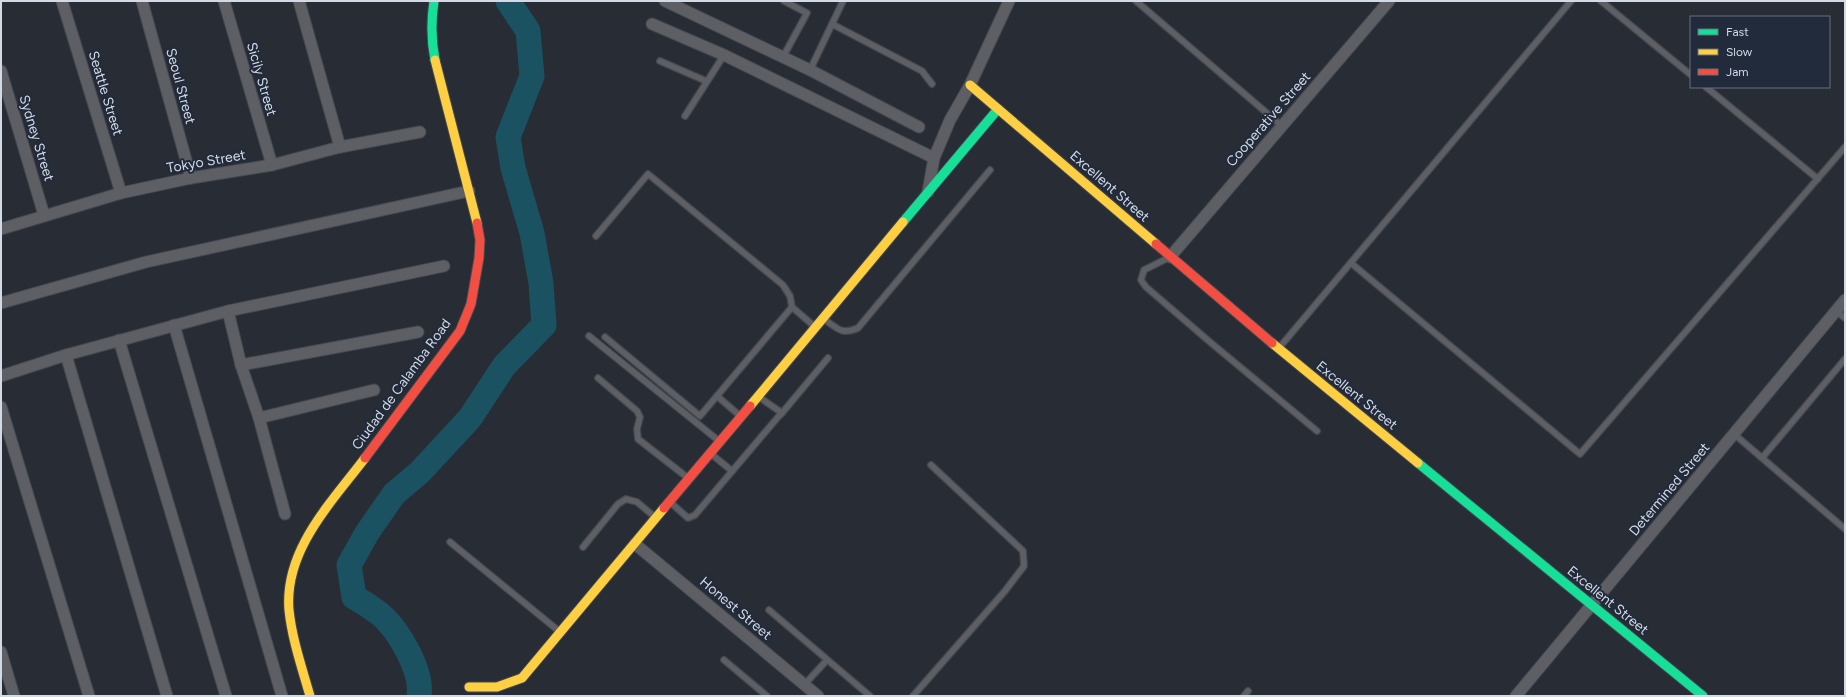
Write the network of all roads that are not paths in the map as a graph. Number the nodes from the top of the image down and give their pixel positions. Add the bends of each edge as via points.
1 (62, 1) edge
2 (142, 1) edge
3 (224, 1) edge
4 (299, 1) edge
5 (434, 1) edge
6 (665, 1) edge
7 (784, 1) edge
8 (843, 1) edge
9 (1009, 1) edge
10 (1136, 1) edge
11 (1389, 1) edge
12 (1571, 1) edge
13 (1601, 1) edge
14 (652, 24) dead end
15 (832, 24) junction
16 (724, 55) junction
17 (784, 57) junction
18 (660, 61) dead end
19 (810, 70) junction
20 (1, 71) edge
21 (1690, 74) edge
22 (706, 81) junction
23 (932, 84) dead end
24 (970, 85) junction
25 (1707, 88) edge
26 (998, 109) junction
27 (685, 116) dead end
28 (1282, 126) junction
29 (919, 128) dead end
30 (420, 132) dead end
31 (340, 147) junction
32 (1845, 147) edge
33 (934, 158) junction
34 (272, 165) junction
35 (990, 170) dead end
36 (190, 178) junction
37 (1818, 179) junction
38 (469, 191) junction
39 (121, 193) junction
40 (928, 195) junction
41 (44, 215) junction
42 (1, 229) edge
43 (596, 236) dead end
44 (1170, 256) junction
45 (1350, 263) junction
46 (444, 266) dead end
47 (1845, 300) edge
48 (1, 303) edge
49 (792, 307) junction
50 (228, 311) junction
51 (1841, 315) edge
52 (824, 319) junction
53 (174, 325) junction
54 (816, 328) junction
55 (418, 332) dead end
56 (588, 336) dead end
57 (606, 337) dead end
58 (119, 340) junction
59 (1279, 349) junction
60 (66, 354) junction
61 (828, 358) dead end
62 (1845, 359) edge
63 (241, 365) junction
64 (1, 376) edge
65 (598, 378) dead end
66 (374, 390) dead end
67 (717, 396) junction
68 (758, 396) junction
69 (1, 407) edge
70 (782, 413) junction
71 (741, 417) junction
72 (259, 418) junction
73 (1317, 430) dead end
74 (1734, 434) junction
75 (720, 442) junction
76 (710, 453) junction
77 (1762, 458) junction
78 (932, 465) dead end
79 (732, 471) junction
80 (689, 478) junction
81 (669, 502) junction
82 (285, 514) dead end
83 (656, 518) junction
84 (1845, 529) edge
85 (450, 542) dead end
86 (635, 544) junction
87 (583, 547) dead end
88 (1592, 605) junction
89 (770, 610) dead end
90 (560, 632) junction
91 (1, 652) edge
92 (724, 660) dead end
93 (827, 660) junction
94 (804, 684) junction
95 (469, 688) dead end
96 (1248, 691) dead end
97 (497, 692) edge
98 (14, 696) edge
99 (89, 696) edge
100 (168, 696) edge
101 (226, 696) edge
102 (282, 696) edge
103 (310, 696) edge
104 (767, 696) edge
105 (818, 696) edge
106 (870, 696) edge
107 (913, 696) edge
108 (1244, 696) edge
109 (1516, 696) edge
110 (1703, 696) edge

1 - 39 street, Seattle Street
2 - 36 street, Seoul Street
3 - 34 street, Sicily Street
4 - 31 street
5 - 38 street, Ciudad de Calamba Road via 431,19 433,50
6 - 17 street
7 - 17 lane via 807,13
8 - 15 lane
9 - 24 street
10 - 28 lane
11 - 28 street, Cooperative Street
12 - 45 lane
13 - 21 lane
14 - 16 street
15 - 19 lane
15 - 23 lane via 922,71
16 - 22 lane
16 - 33 street
17 - 19 street
18 - 22 lane
19 - 29 street
20 - 41 street, Sydney Street
22 - 27 lane
24 - 26 street, Excellent Street
24 - 33 street via 950,120
25 - 37 lane
26 - 40 street
26 - 44 street, Excellent Street
28 - 44 street, Cooperative Street
30 - 31 street, Tokyo Street
31 - 34 street, Tokyo Street
32 - 37 lane
33 - 40 street
34 - 36 street, Tokyo Street
35 - 52 lane via 858,328 849,332 840,331
36 - 39 street, Tokyo Street
37 - 45 lane via 1580,454
38 - 48 street via 146,262
38 - 103 street, Ciudad de Calamba Road via 478,227 479,258 471,304 460,331 315,524 297,554 288,598 289,616
39 - 41 street, Tokyo Street
40 - 52 street
41 - 42 street, Tokyo Street
43 - 49 lane via 648,174 783,285 790,296
44 - 59 street, Excellent Street
44 - 73 lane via 1144,270 1142,280 1146,287
45 - 59 lane
46 - 50 street
47 - 51 street, Determined Street
49 - 54 lane
49 - 67 lane
50 - 53 street
50 - 63 street
51 - 74 street, Determined Street
52 - 54 street
53 - 58 street
53 - 102 street
54 - 68 street
55 - 63 street
56 - 75 lane
57 - 67 lane via 700,416
58 - 60 street
58 - 101 street
59 - 88 street, Excellent Street
60 - 64 street
60 - 100 street
61 - 70 lane
62 - 77 lane
63 - 72 street
65 - 80 lane via 637,411 640,417 638,439
66 - 72 street
67 - 71 lane
68 - 70 lane
68 - 71 street
69 - 99 street
70 - 79 lane
71 - 75 street
72 - 82 street
74 - 77 lane
74 - 88 street, Determined Street
75 - 76 street
76 - 79 lane
76 - 80 street
77 - 84 lane
78 - 107 lane via 1023,551 1024,566
79 - 81 lane via 691,517 688,518
80 - 81 street
81 - 83 street
83 - 86 street
83 - 87 lane via 637,502 626,499 618,504
85 - 90 lane
86 - 90 street
86 - 94 street, Honest Street
88 - 109 street, Determined Street
88 - 110 street, Excellent Street
89 - 93 lane
90 - 97 street via 522,678
91 - 98 street
92 - 104 lane
93 - 94 lane
93 - 106 lane
94 - 105 street, Honest Street
95 - 97 street
96 - 108 lane

